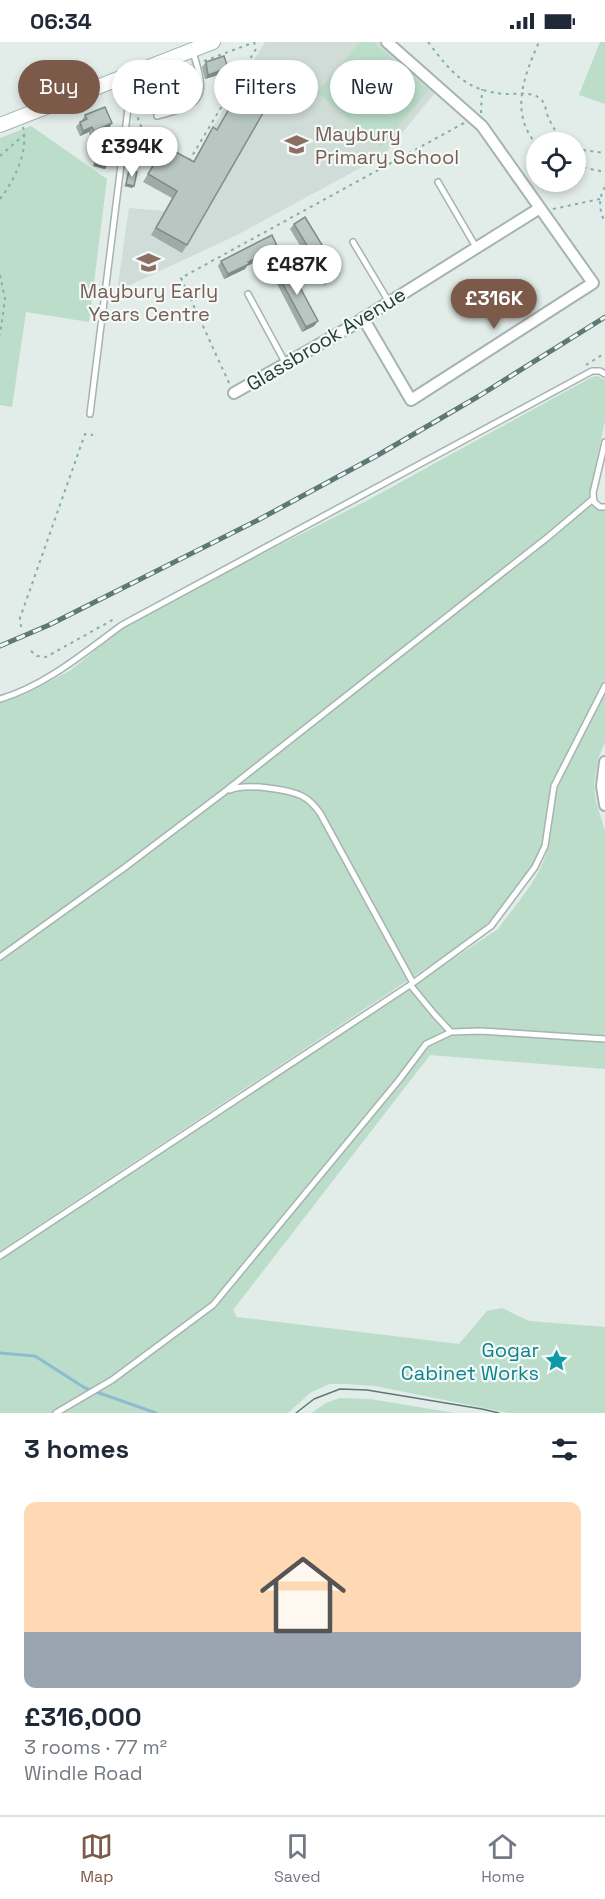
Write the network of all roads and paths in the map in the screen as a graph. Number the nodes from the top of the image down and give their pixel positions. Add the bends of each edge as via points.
1 (213, 42) edge
2 (254, 42) edge
3 (387, 42) edge
4 (428, 42) edge
5 (539, 42) edge
6 (193, 50) junction
7 (168, 60) edge
8 (112, 82) edge
9 (483, 89) junction
10 (520, 95) junction
11 (127, 114) edge
12 (137, 114) edge
13 (157, 116) dead end
14 (477, 116) junction
15 (21, 117) junction
16 (0, 125) edge
17 (529, 132) edge
18 (556, 132) edge
19 (25, 134) junction
20 (586, 150) edge
21 (605, 153) edge
22 (170, 154) edge
23 (0, 156) edge
24 (192, 163) edge
25 (586, 168) edge
26 (605, 172) edge
27 (438, 182) dead end
28 (605, 187) edge
29 (600, 199) junction
30 (0, 200) edge
31 (543, 204) junction
32 (605, 222) edge
33 (353, 242) dead end
34 (476, 247) junction
35 (0, 275) edge
36 (248, 294) dead end
37 (389, 302) junction
38 (363, 318) junction
39 (0, 335) edge
40 (286, 364) junction
41 (605, 374) edge
42 (234, 393) joint
43 (90, 414) dead end
44 (93, 435) dead end
45 (605, 442) edge
46 (593, 499) junction
47 (605, 507) edge
48 (21, 627) dead end
49 (605, 686) edge
50 (0, 699) edge
51 (605, 762) edge
52 (223, 793) junction
53 (605, 805) edge
54 (0, 957) edge
55 (413, 985) junction
56 (451, 1032) junction
57 (605, 1039) edge
58 (0, 1256) edge
59 (56, 1413) edge

1 - 6 street
2 - 24 path via 256,48 189,162
3 - 14 street
4 - 9 path via 452,72
5 - 10 path
6 - 7 street
6 - 13 lane via 202,86 200,94 183,110
8 - 15 street
9 - 10 path
9 - 14 path
10 - 17 path
10 - 18 path via 536,96 544,102
11 - 43 lane
12 - 22 path via 151,147
14 - 31 street
14 - 42 path via 181,278
15 - 16 street
15 - 19 path
19 - 23 path
19 - 30 path via 17,171
20 - 21 path
25 - 26 path
27 - 34 lane
28 - 29 path
29 - 31 path via 554,210
29 - 32 path
31 - 34 street, Glassbrook Avenue
31 - 38 street via 593,283 411,400
33 - 37 lane
34 - 37 street, Glassbrook Avenue
35 - 39 path via 4,299
36 - 40 lane
37 - 38 street, Glassbrook Avenue
38 - 40 street, Glassbrook Avenue
40 - 42 street, Glassbrook Avenue
41 - 50 lane via 600,371 586,375 122,624 59,670
44 - 48 path via 85,434 20,618
45 - 46 lane
46 - 47 lane
46 - 52 lane
49 - 55 lane via 554,786 545,846 535,867 491,926
51 - 53 street
52 - 54 lane
52 - 55 lane via 253,786 301,796 311,802
55 - 56 lane
55 - 58 lane
56 - 57 lane
56 - 59 lane via 426,1044 213,1305 112,1380

